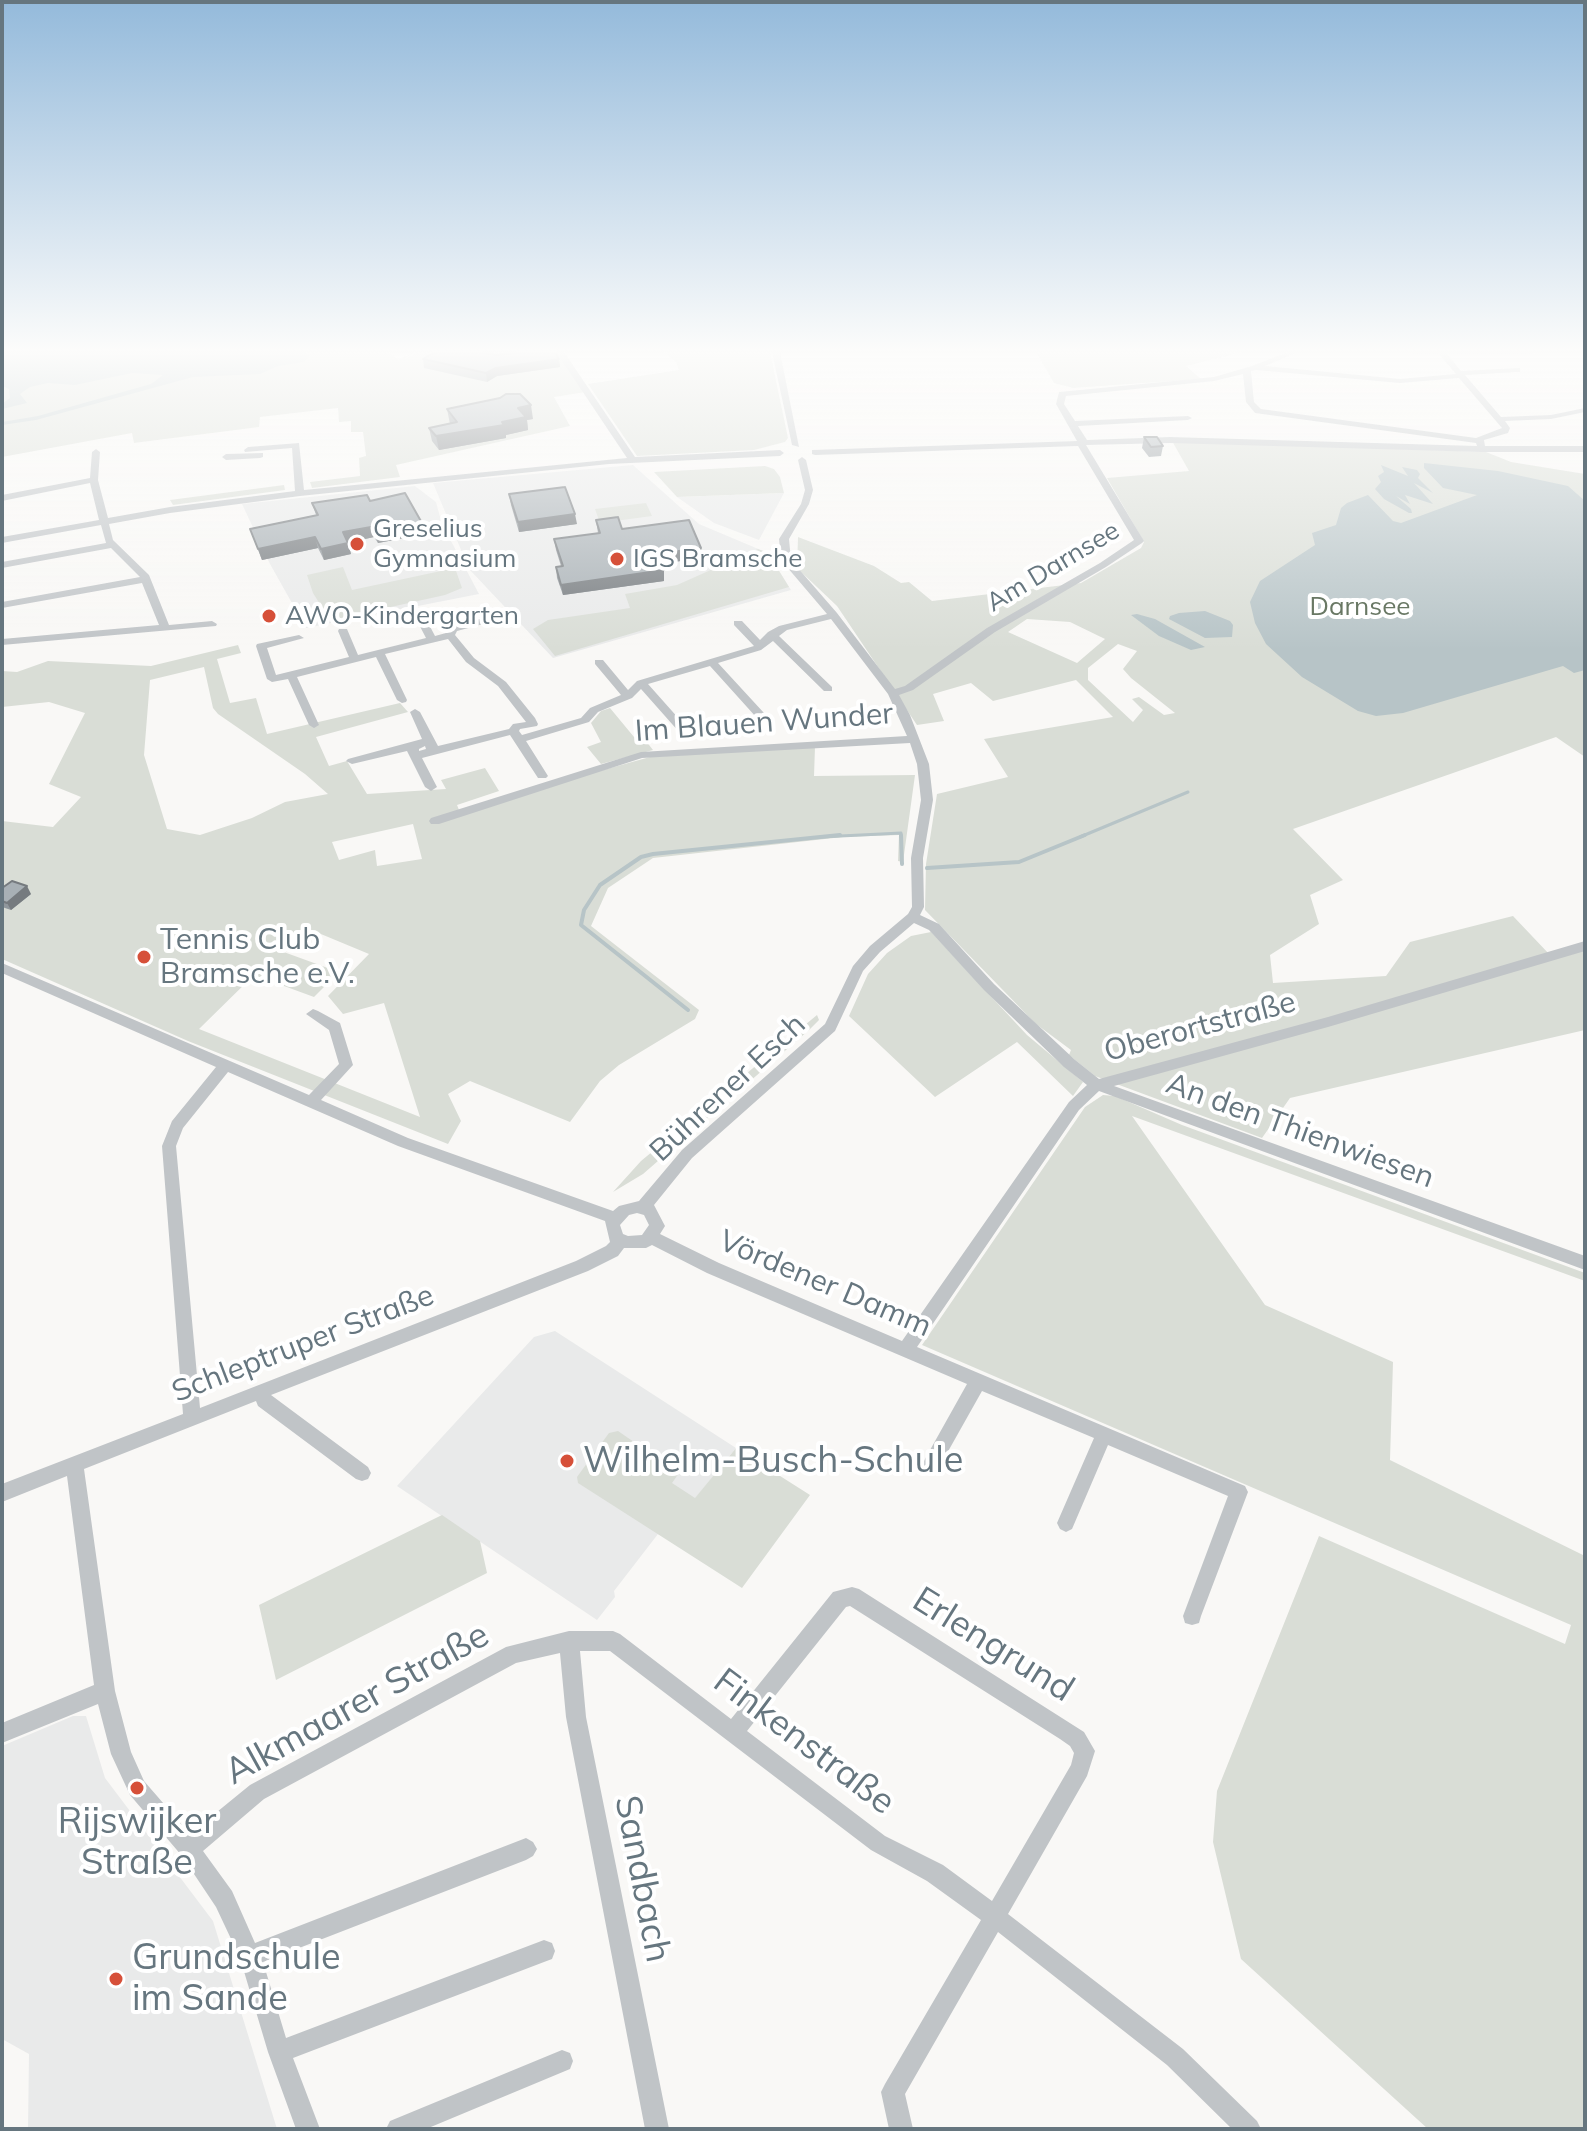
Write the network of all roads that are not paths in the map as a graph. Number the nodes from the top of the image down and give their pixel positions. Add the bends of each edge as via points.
1 (291, 451) edge
2 (296, 451) edge
3 (627, 451) edge
4 (786, 451) edge
5 (830, 451) edge
6 (1087, 451) edge
7 (96, 452) dead end
8 (815, 452) joint
9 (226, 457) dead end
10 (791, 458) junction
11 (633, 460) junction
12 (94, 480) junction
13 (300, 493) junction
14 (2, 498) edge
15 (106, 522) junction
16 (2, 540) edge
17 (112, 545) junction
18 (2, 565) edge
19 (146, 579) junction
20 (2, 605) edge
21 (418, 613) dead end
22 (833, 615) junction
23 (491, 619) dead end
24 (738, 623) dead end
25 (212, 624) dead end
26 (165, 628) junction
27 (343, 631) dead end
28 (772, 634) junction
29 (450, 635) junction
30 (299, 638) dead end
31 (433, 641) junction
32 (2, 642) edge
33 (759, 645) junction
34 (380, 654) junction
35 (355, 660) junction
36 (711, 661) junction
37 (599, 662) dead end
38 (291, 675) junction
39 (641, 683) junction
40 (828, 689) dead end
41 (893, 693) junction
42 (628, 696) junction
43 (402, 700) dead end
44 (415, 712) dead end
45 (760, 715) dead end
46 (314, 725) dead end
47 (537, 728) junction
48 (684, 731) dead end
49 (516, 735) junction
50 (914, 739) junction
51 (430, 746) junction
52 (416, 750) junction
53 (352, 761) dead end
54 (542, 776) dead end
55 (431, 787) dead end
56 (435, 821) dead end
57 (913, 917) junction
58 (1585, 946) edge
59 (2, 968) edge
60 (313, 1014) dead end
61 (225, 1066) junction
62 (1097, 1085) junction
63 (310, 1103) junction
64 (643, 1208) junction
65 (615, 1218) junction
66 (651, 1237) junction
67 (621, 1241) junction
68 (1585, 1263) edge
69 (906, 1349) junction
70 (979, 1380) junction
71 (261, 1391) junction
72 (192, 1417) junction
73 (1104, 1435) junction
74 (74, 1464) junction
75 (931, 1465) dead end
76 (362, 1473) dead end
77 (2, 1493) edge
78 (1066, 1523) dead end
79 (1192, 1616) dead end
80 (569, 1641) junction
81 (105, 1691) junction
82 (734, 1731) junction
83 (2, 1733) edge
84 (189, 1849) junction
85 (526, 1849) dead end
86 (994, 1916) junction
87 (544, 1951) dead end
88 (250, 1956) junction
89 (279, 2052) junction
90 (562, 2061) dead end
91 (308, 2129) edge
92 (398, 2129) edge
93 (657, 2129) edge
94 (901, 2129) edge
95 (1249, 2129) edge

1 - 9 street
2 - 13 street
3 - 11 street
4 - 10 street
5 - 8 street
6 - 41 street, Am Darnsee via 1139,541 991,630 909,688
7 - 12 street
8 - 10 street via 812,457
10 - 11 street
10 - 22 street via 809,490 784,539 786,560
11 - 13 street
12 - 14 street
12 - 15 street
13 - 15 street
15 - 16 street
15 - 17 street
17 - 18 street
17 - 19 street
19 - 20 street
19 - 26 street
21 - 31 street
22 - 28 street
22 - 41 street
23 - 29 street via 453,629
24 - 33 street
25 - 26 street
26 - 32 street
27 - 35 street
28 - 33 street
28 - 40 street
29 - 31 street
29 - 47 street via 470,660 502,684
30 - 38 street via 261,646 272,679
31 - 34 street
33 - 36 street
34 - 35 street
34 - 43 street
35 - 38 street
36 - 39 street
36 - 45 street
37 - 42 street
38 - 46 street
39 - 42 street
39 - 48 street
41 - 50 street
42 - 47 street via 594,710 585,720
44 - 51 street
47 - 49 street
49 - 51 street
49 - 54 street
50 - 56 street, Im Blauen Wunder via 641,755
50 - 57 street via 927,800
51 - 52 street
52 - 53 street
52 - 55 street
57 - 62 street, An den Thienwiesen via 934,927 989,987
57 - 64 street, Bührener Esch via 858,969 830,1027 687,1154
58 - 62 street, Oberortstraße
59 - 61 street
60 - 63 street via 335,1027 346,1065
61 - 63 street
61 - 72 street via 177,1125 169,1146
62 - 68 street, An den Thienwiesen
62 - 69 street, Oberortstraße via 1074,1106
63 - 65 street
64 - 65 street via 630,1207
64 - 66 street via 656,1220
65 - 67 street via 612,1228
66 - 67 street via 633,1244
66 - 69 street, Vördener Damm
67 - 71 street, Schleptruper Straße via 599,1259
69 - 70 street, Vördener Damm
70 - 73 street, Vördener Damm
70 - 75 street
71 - 72 street, Schleptruper Straße
71 - 76 street via 264,1400
72 - 74 street, Schleptruper Straße
73 - 78 street
73 - 79 street, Vördener Damm via 1239,1492
74 - 77 street, Schleptruper Straße
74 - 81 street
80 - 82 street, Finkenstraße via 613,1641
80 - 84 street, Alkmaarer Straße via 513,1654 334,1749 257,1792
80 - 93 street, Sandbach via 576,1717
81 - 83 street
81 - 84 street via 121,1754 137,1788
82 - 86 street, Finkenstraße via 878,1843 935,1873
82 - 86 street, Erlengrund via 847,1596 1077,1739 1085,1759
84 - 88 street via 224,1899
85 - 88 street
86 - 94 street via 893,2092
86 - 95 street, Finkenstraße via 1175,2057
87 - 89 street
88 - 89 street
89 - 91 street
90 - 92 street

